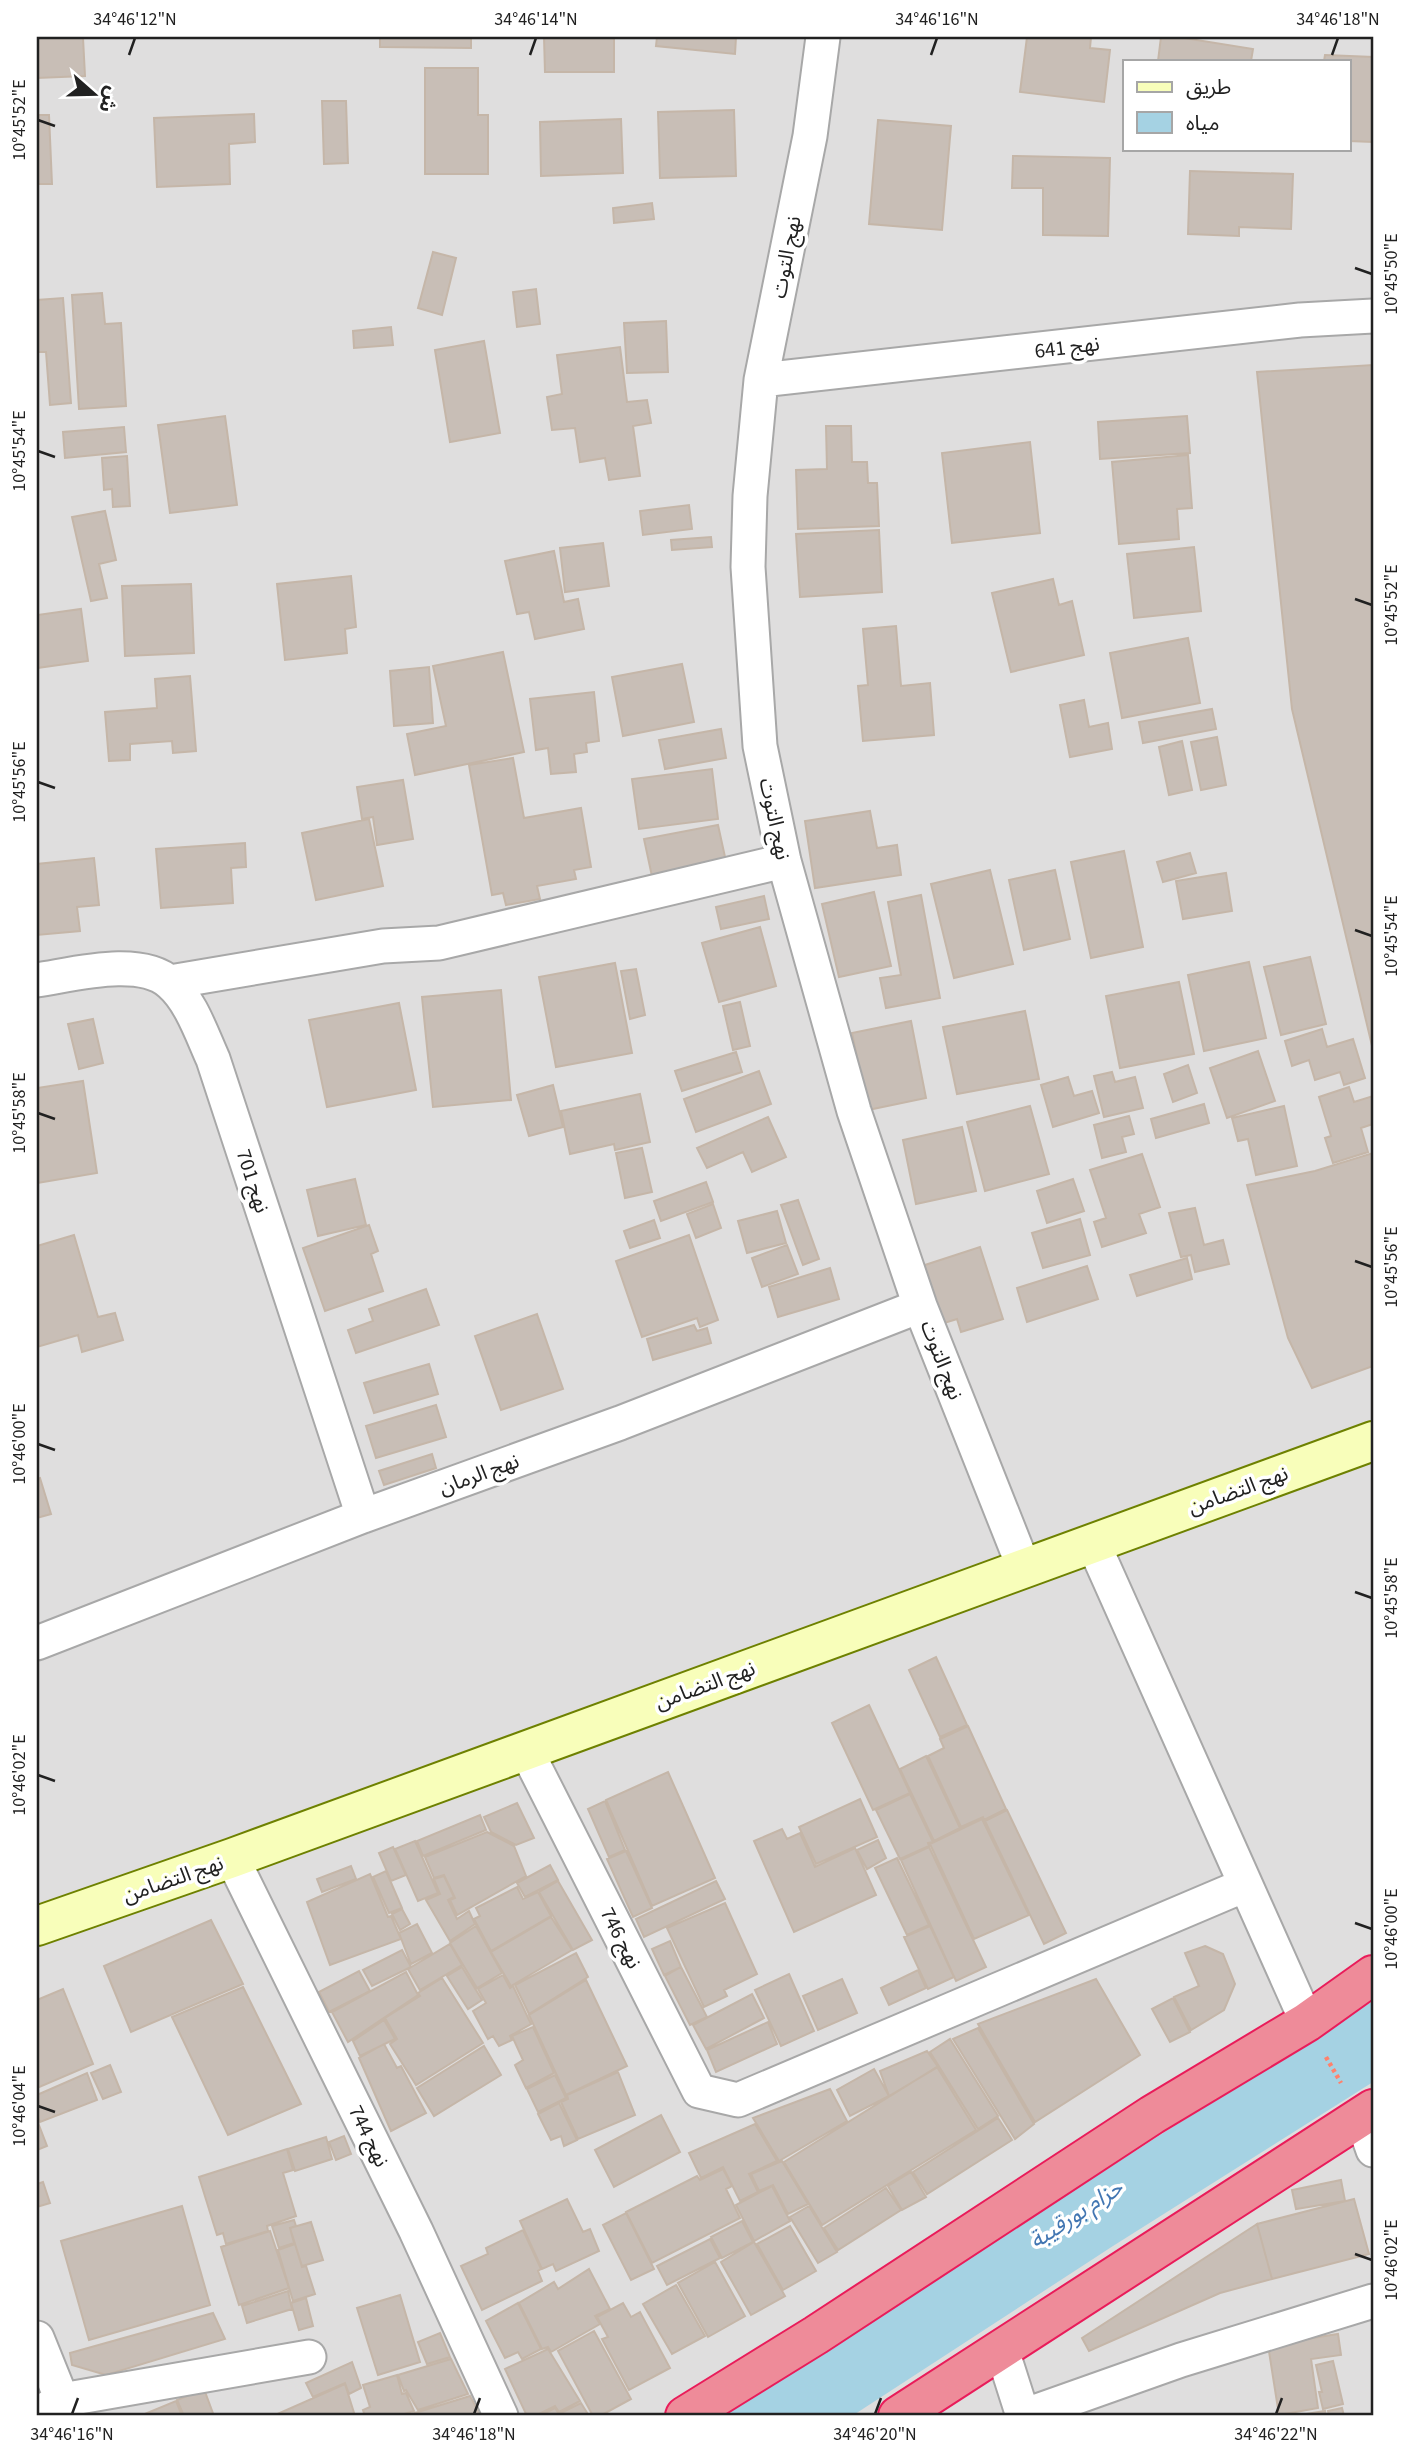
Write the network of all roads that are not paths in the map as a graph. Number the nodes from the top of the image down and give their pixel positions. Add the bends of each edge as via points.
1 (823, 37) edge
2 (1373, 316) edge
3 (761, 380) junction
4 (783, 862) junction
5 (37, 981) edge
6 (170, 982) junction
7 (920, 1306) junction
8 (1373, 1441) edge
9 (363, 1516) junction
10 (1093, 1543) junction
11 (1024, 1568) junction
12 (37, 1643) edge
13 (526, 1751) junction
14 (232, 1858) junction
15 (1245, 1885) junction
16 (37, 1926) edge
17 (1373, 1975) edge
18 (1313, 2034) junction
19 (1363, 2116) edge
20 (1373, 2301) edge
21 (37, 2338) edge
22 (1002, 2350) junction
23 (309, 2357) dead end
24 (50, 2407) edge
25 (501, 2416) edge
26 (685, 2416) edge
27 (898, 2416) edge

1 - 3 street, نهج التوت via 810,136
2 - 3 street, نهج 641 via 1300,320
3 - 4 street, نهج التوت via 750,496 750,604 760,746
4 - 6 street via 439,943 383,946
4 - 7 street, نهج التوت via 854,1111
5 - 6 street via 119,968 149,972
6 - 9 street, نهج 701 via 194,1015 213,1059
7 - 9 street, نهج الرمان via 620,1423
7 - 11 street, نهج التوت
8 - 10 street, نهج التضامن
9 - 12 street, نهج الرمان
10 - 11 street, نهج التضامن
10 - 15 street
11 - 13 street, نهج التضامن
13 - 14 street, نهج التضامن
13 - 15 street, نهج 746 via 699,2091 737,2100
14 - 16 street, نهج التضامن
14 - 25 street, نهج 744 via 416,2231
15 - 18 street
17 - 18 highway
18 - 26 highway via 1152,2115
19 - 22 highway
20 - 22 street via 1181,2360 1023,2416
21 - 24 street
22 - 27 highway
23 - 24 street

